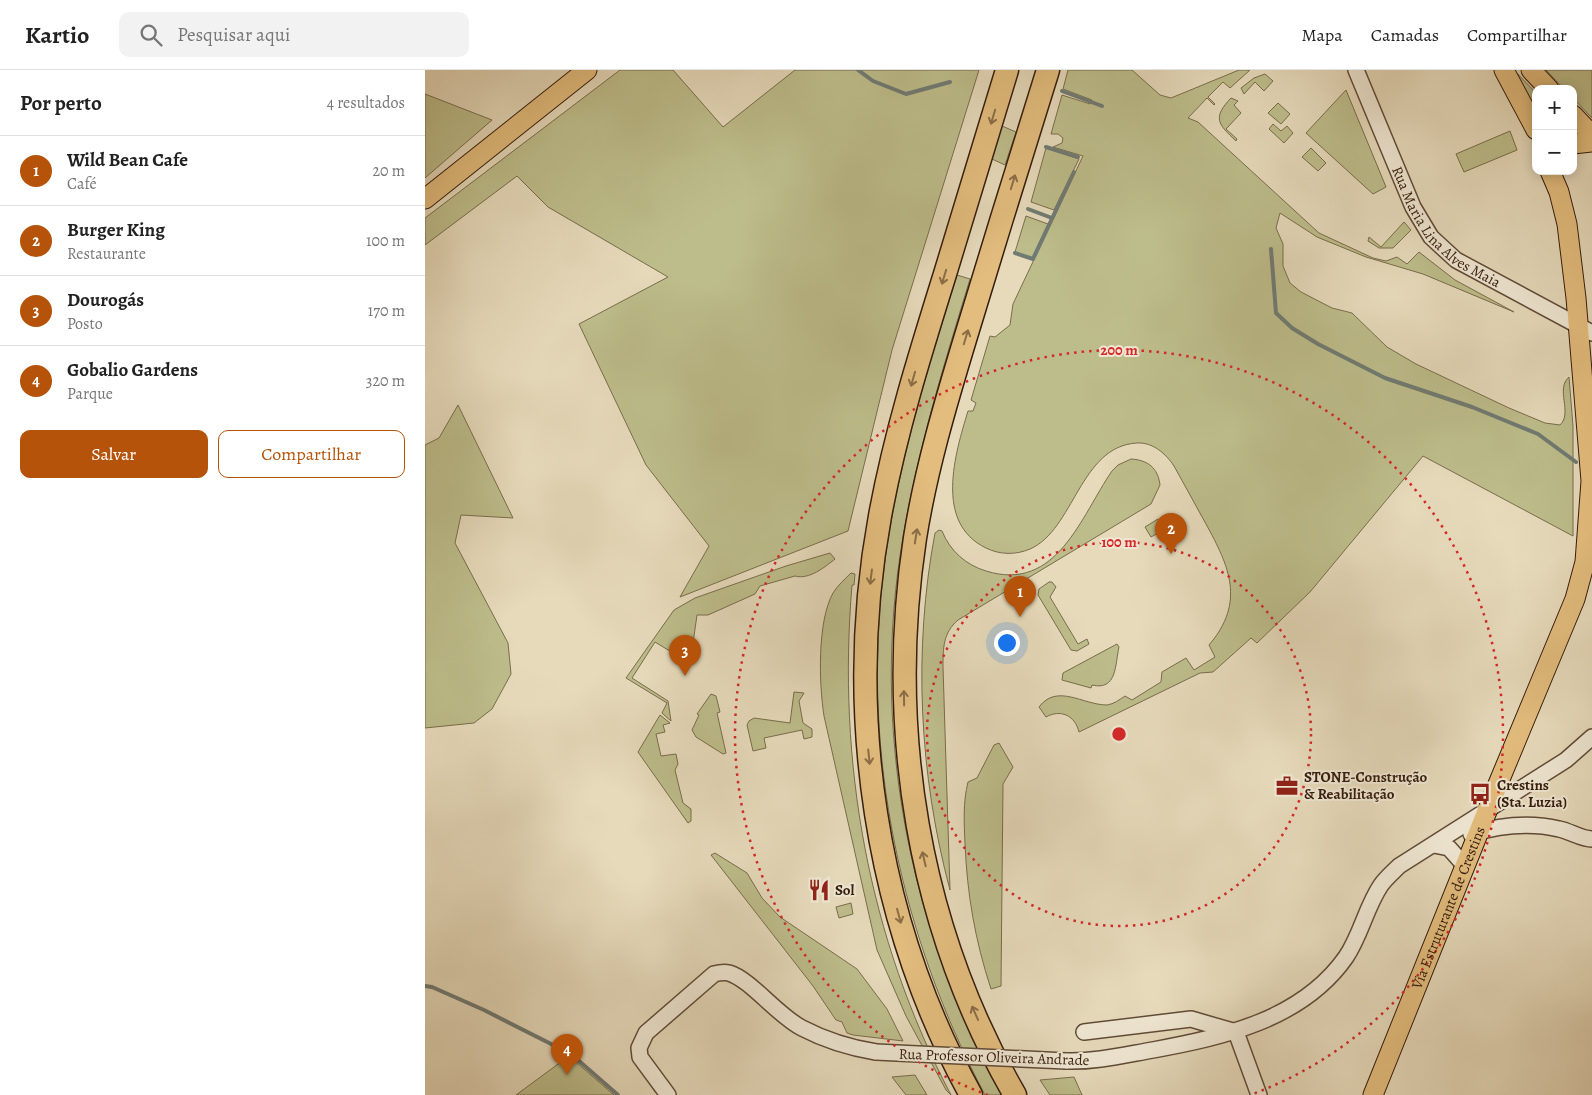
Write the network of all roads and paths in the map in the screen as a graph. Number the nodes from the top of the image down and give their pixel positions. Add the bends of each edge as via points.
1 (587, 70) edge
2 (1007, 70) edge
3 (1048, 70) edge
4 (1356, 70) edge
5 (1504, 70) edge
6 (1531, 70) edge
7 (1545, 85) edge
8 (1532, 118) edge
9 (1577, 122) edge
10 (1592, 134) edge
11 (1592, 142) edge
12 (1577, 144) edge
13 (1552, 175) edge
14 (1558, 175) edge
15 (1559, 192) junction
16 (425, 199) edge
17 (1585, 329) edge
18 (1592, 737) edge
19 (1487, 810) junction
20 (1479, 832) junction
21 (1592, 838) edge
22 (1434, 845) junction
23 (1465, 866) junction
24 (1084, 1032) dead end
25 (1236, 1032) junction
26 (668, 1095) edge
27 (971, 1095) edge
28 (1015, 1095) edge
29 (1259, 1095) edge
30 (1373, 1095) edge

1 - 16 main road
2 -> 27 highway via 895,443 875,548 866,647 869,757 886,868 924,993
28 -> 3 highway via 965,990 930,885 908,761 904,652 915,536 937,436
4 - 17 street, Rua Maria Lina Alves Maia via 1413,207 1431,237 1455,260
5 - 8 main road
6 - 7 main road
9 - 10 main road
11 - 12 main road
13 - 15 main road, Via Estruturante de Crestins
14 - 15 main road, Via Estruturante de Crestins
15 - 17 main road, Via Estruturante de Crestins
17 - 19 main road, Via Estruturante de Crestins via 1591,482 1585,562 1575,599
18 - 19 street, Rua Professor Oliveira Andrade via 1566,760
19 - 20 main road, Via Estruturante de Crestins
19 - 22 street, Rua Professor Oliveira Andrade
20 - 21 street, Rua Professor Oliveira Andrade via 1500,826 1530,824
20 - 22 street, Rua Professor Oliveira Andrade
20 - 23 main road, Via Estruturante de Crestins
22 - 23 street via 1452,850
22 - 25 street, Rua Professor Oliveira Andrade via 1399,866 1381,885 1347,956 1330,977 1310,995 1260,1023
23 - 30 main road, Via Estruturante de Crestins
24 - 25 street via 1191,1019
25 - 26 street, Rua Professor Oliveira Andrade, bridge via 1086,1061 876,1052 833,1042 801,1028 740,978 727,972 713,974 642,1040 639,1058
25 - 29 street

